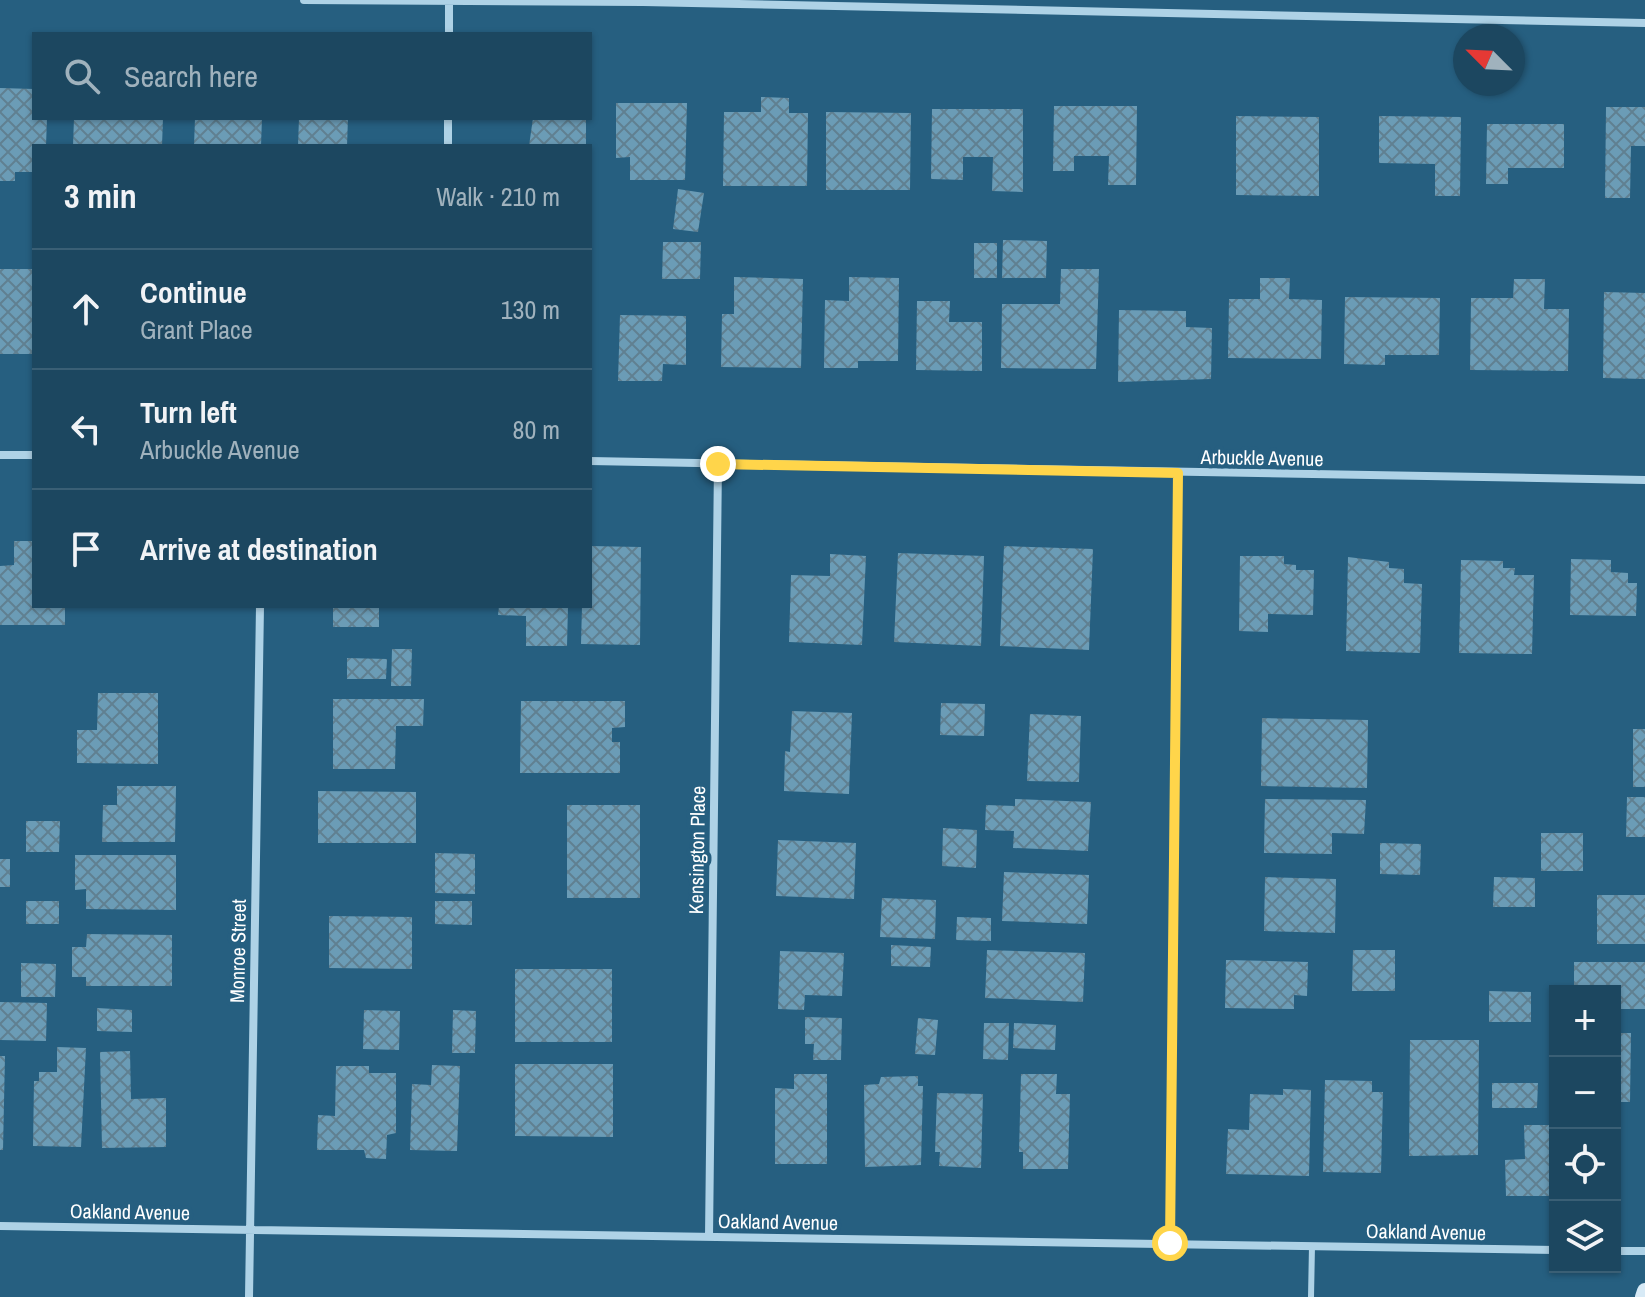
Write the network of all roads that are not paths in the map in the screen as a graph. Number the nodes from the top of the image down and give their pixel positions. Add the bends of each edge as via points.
1 (304, 0) edge
2 (449, 1) edge
3 (1645, 23) edge
4 (449, 32) edge
5 (448, 120) edge
6 (448, 144) edge
7 (0, 455) edge
8 (32, 455) edge
9 (592, 461) edge
10 (718, 464) junction
11 (1178, 473) junction
12 (1645, 480) edge
13 (260, 608) edge
14 (0, 1226) edge
15 (250, 1230) junction
16 (709, 1237) junction
17 (1170, 1243) junction
18 (1312, 1246) junction
19 (1549, 1250) edge
20 (1621, 1251) edge
21 (1645, 1251) edge
22 (1645, 1291) edge
23 (249, 1297) edge
24 (1311, 1297) edge
25 (1643, 1297) edge

1 - 2 street
2 - 3 street
2 - 4 street
5 - 6 street
7 - 8 street
9 - 10 street, Arbuckle Avenue
10 - 11 street, Arbuckle Avenue
10 - 16 street, Kensington Place
11 - 12 street, Arbuckle Avenue
11 - 17 street
13 - 15 street, Monroe Street
14 - 15 street, Oakland Avenue
15 - 16 street, Oakland Avenue
15 - 23 street, Monroe Street
16 - 17 street, Oakland Avenue
17 - 18 street, Oakland Avenue
18 - 19 street, Oakland Avenue
18 - 24 lane
20 - 21 street
22 - 25 main road

